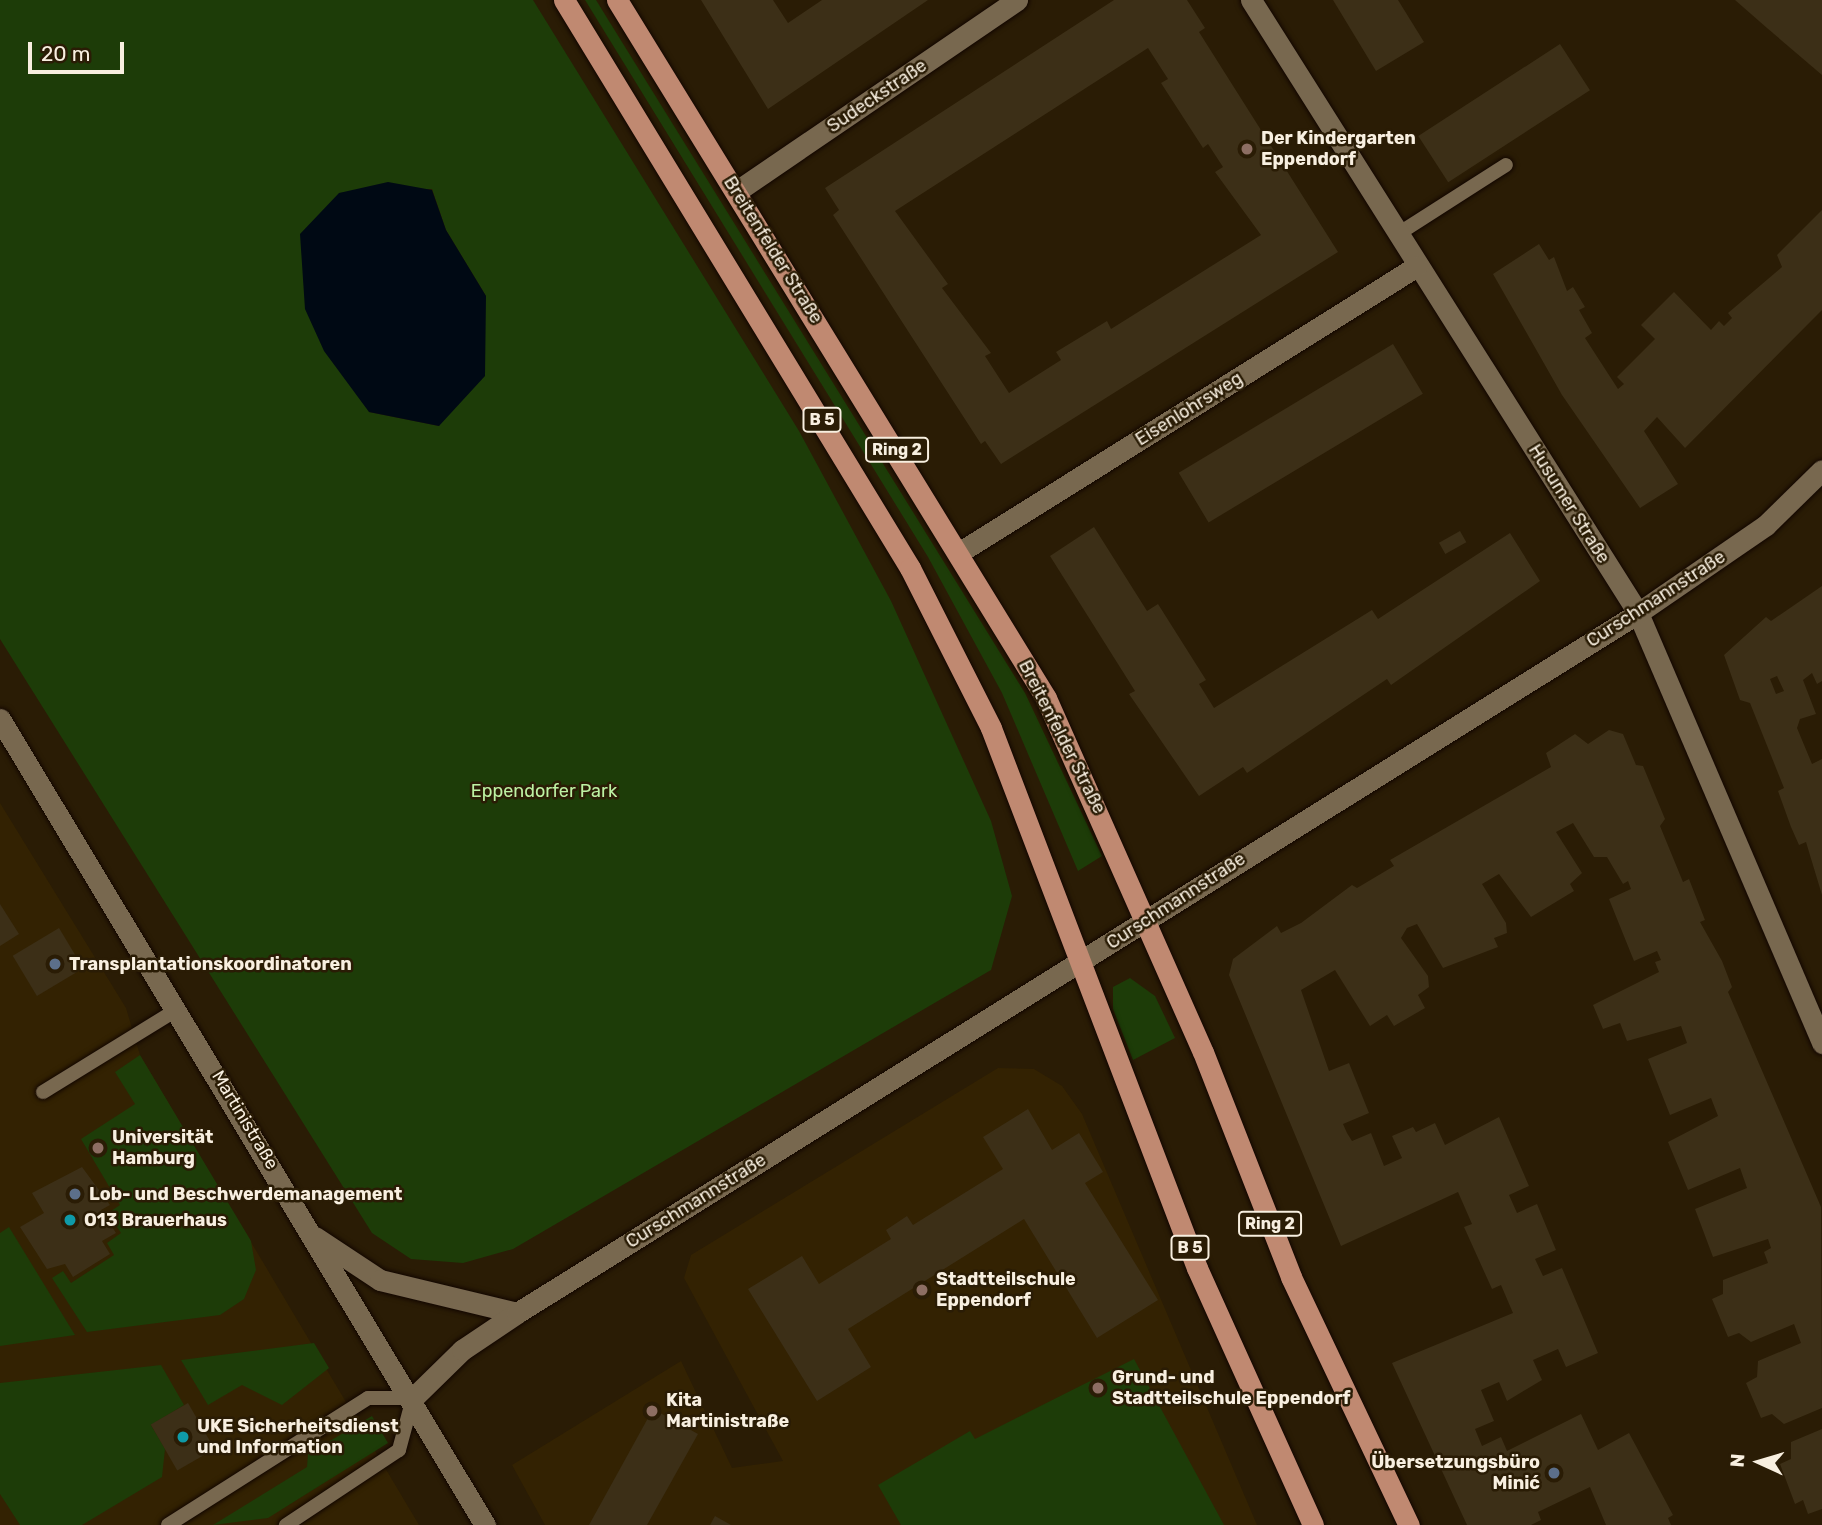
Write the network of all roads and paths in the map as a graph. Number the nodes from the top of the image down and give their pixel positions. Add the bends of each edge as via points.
1 (564, 0) edge
2 (617, 0) edge
3 (1017, 0) edge
4 (1251, 0) edge
5 (1506, 165) dead end
6 (737, 191) junction
7 (1398, 234) junction
8 (1417, 266) junction
9 (1822, 471) edge
10 (960, 552) junction
11 (1638, 613) junction
12 (0, 719) edge
13 (1146, 917) junction
14 (1080, 966) junction
15 (178, 1009) junction
16 (1822, 1043) edge
17 (43, 1092) dead end
18 (315, 1237) junction
19 (517, 1313) junction
20 (413, 1398) junction
21 (168, 1525) edge
22 (286, 1525) edge
23 (485, 1525) edge
24 (1313, 1525) edge
25 (1409, 1525) edge

1 - 14 main road, B 5 via 910,568 991,728 1061,896
2 - 6 main road, Breitenfelder Straße / Ring 2
3 - 6 street, Sudeckstraße
4 - 7 street, Husumer Straße
5 - 7 lane
6 - 10 main road, Breitenfelder Straße / Ring 2
7 - 8 street, Husumer Straße
8 - 10 street, Eisenlohrsweg
8 - 11 street, Husumer Straße
9 - 11 street, Curschmannstraße via 1766,525
10 - 13 main road, Breitenfelder Straße / Ring 2 via 1046,698
11 - 13 street, Curschmannstraße
11 - 16 street, Husumer Straße
12 - 15 street, Martinistraße
13 - 14 street, Curschmannstraße
13 - 25 main road, Breitenfelder Straße / Ring 2 via 1291,1277
14 - 19 street, Curschmannstraße
14 - 24 main road, B 5 via 1197,1268
15 - 17 lane
15 - 18 street, Martinistraße
18 - 19 street via 380,1280
18 - 20 street, Martinistraße
19 - 20 street, Curschmannstraße via 462,1350
20 - 21 lane via 368,1398
20 - 22 lane via 399,1450
20 - 23 street, Martinistraße

